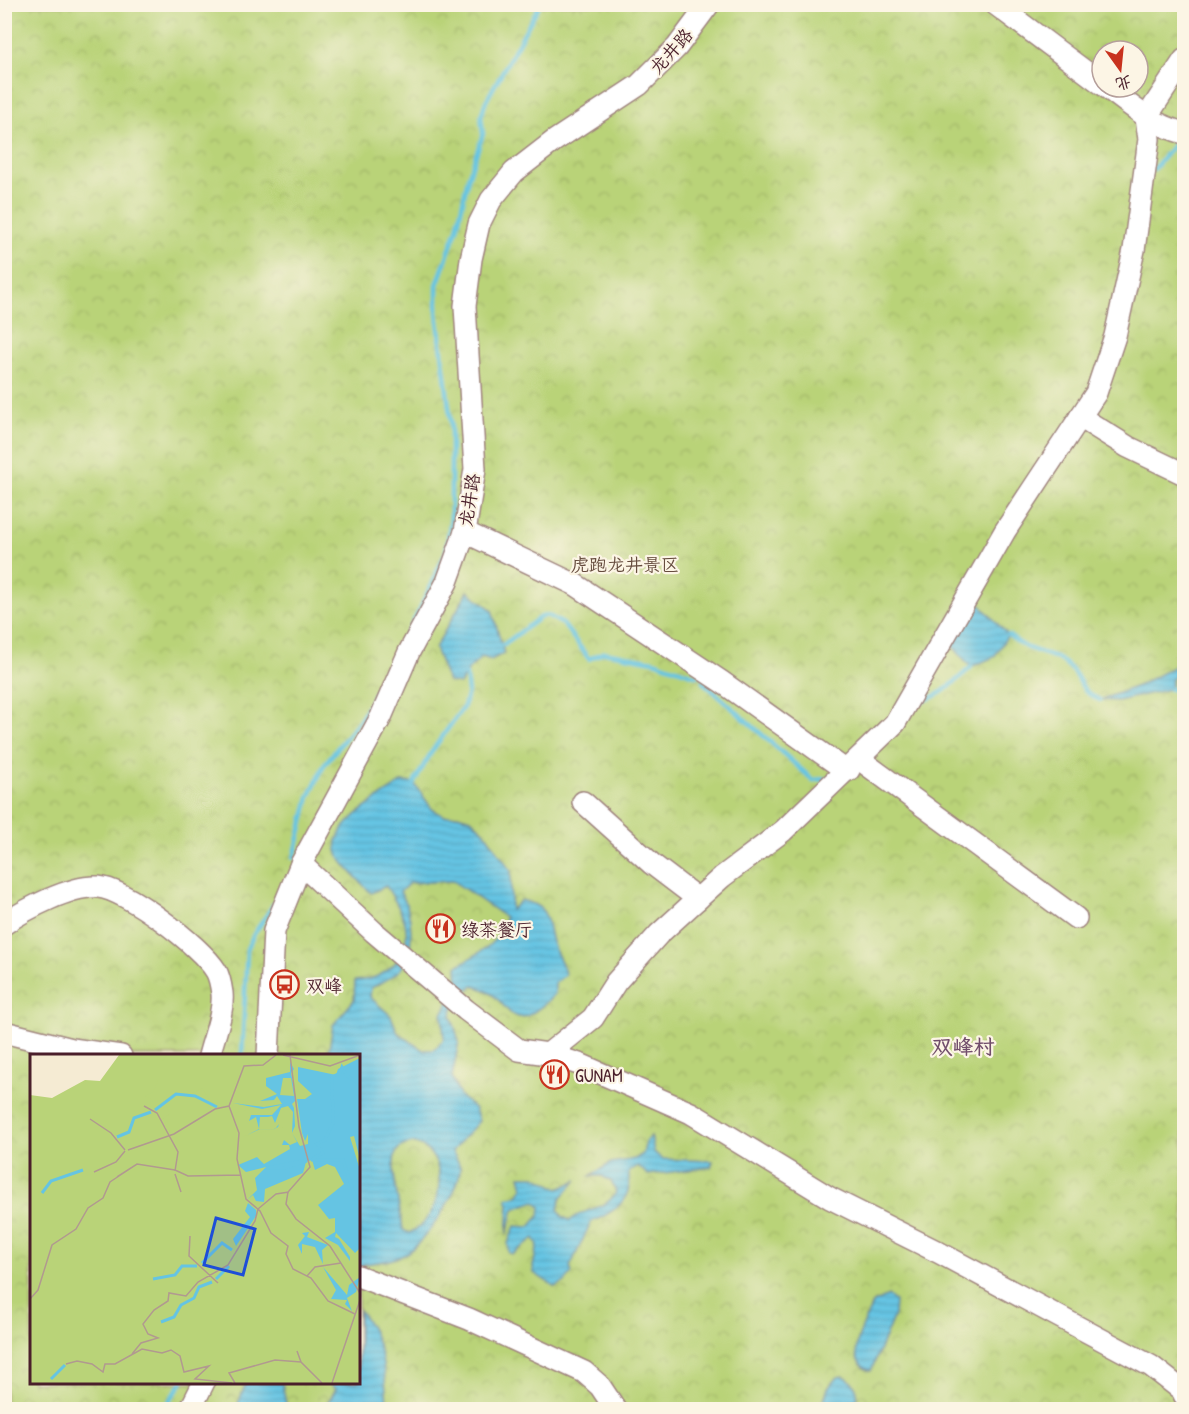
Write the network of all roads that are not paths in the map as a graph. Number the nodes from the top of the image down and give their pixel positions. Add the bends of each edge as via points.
1 (709, 4) edge
2 (995, 4) edge
3 (1185, 60) edge
4 (1090, 75) edge
5 (1121, 99) edge
6 (1146, 118) junction
7 (1181, 132) edge
8 (1080, 417) junction
9 (1185, 474) edge
10 (465, 532) junction
11 (846, 765) junction
12 (584, 802) dead end
13 (301, 864) junction
14 (698, 899) junction
15 (1076, 918) dead end
16 (4, 924) edge
17 (4, 1032) edge
18 (108, 1054) edge
19 (209, 1054) edge
20 (268, 1054) edge
21 (548, 1054) junction
22 (360, 1277) edge
23 (203, 1384) edge
24 (1185, 1395) edge
25 (190, 1410) edge
26 (616, 1410) edge

1 - 10 street, 龙井路 via 677,47 639,86 514,172 483,216 471,260 465,306 475,469
2 - 4 street
3 - 6 street
5 - 6 street
6 - 7 street
6 - 8 street via 1149,139 1134,250 1115,336 1095,393
8 - 9 street via 1128,447
8 - 11 street via 1005,531 895,723
10 - 11 street via 576,585
10 - 13 street, 龙井路 via 447,582 409,652 381,717
11 - 14 street via 783,831
11 - 15 street
12 - 14 street via 652,864
13 - 20 street, 龙井路 via 274,931
13 - 21 street via 365,925 466,1010 519,1050
14 - 21 street via 659,934 616,982 593,1018
16 - 19 street via 26,909 73,892 98,887 126,897 191,942 217,972 222,994
17 - 18 street
21 - 24 street via 691,1113 830,1198 1151,1366
22 - 26 street via 469,1319 584,1372 600,1386
23 - 25 street

